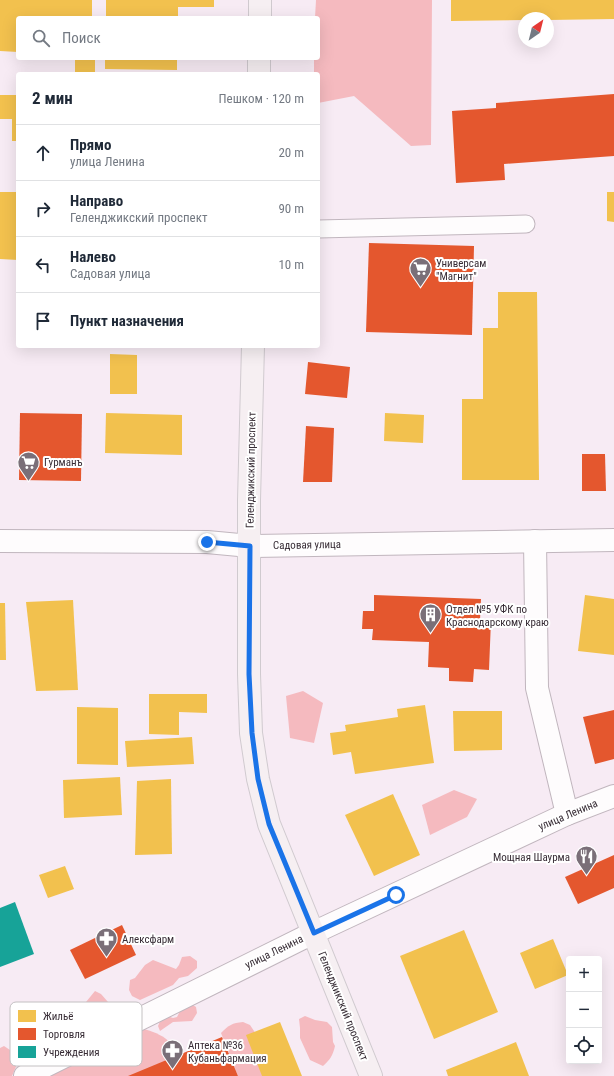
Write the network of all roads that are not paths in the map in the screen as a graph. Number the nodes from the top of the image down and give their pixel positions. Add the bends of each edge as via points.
1 (260, 0) edge
2 (260, 16) edge
3 (259, 60) edge
4 (259, 72) edge
5 (526, 224) dead end
6 (320, 229) edge
7 (253, 348) edge
8 (0, 540) edge
9 (614, 540) edge
10 (535, 541) junction
11 (250, 546) junction
12 (614, 796) edge
13 (567, 814) junction
14 (314, 933) junction
15 (142, 1018) edge
16 (45, 1066) edge
17 (25, 1076) edge
18 (371, 1076) edge

1 - 2 main road
3 - 4 main road
5 - 6 lane
7 - 11 main road, Геленджикский проспект
8 - 11 street, Садовая улица via 207,542
9 - 10 street, Садовая улица
10 - 11 street, Садовая улица
10 - 13 street via 537,688
11 - 14 main road, Геленджикский проспект via 249,674 252,733 258,779 269,824
12 - 13 street, улица Ленина
13 - 14 street, улица Ленина
14 - 15 street, улица Ленина
14 - 18 main road, Геленджикский проспект
16 - 17 street, улица Ленина

